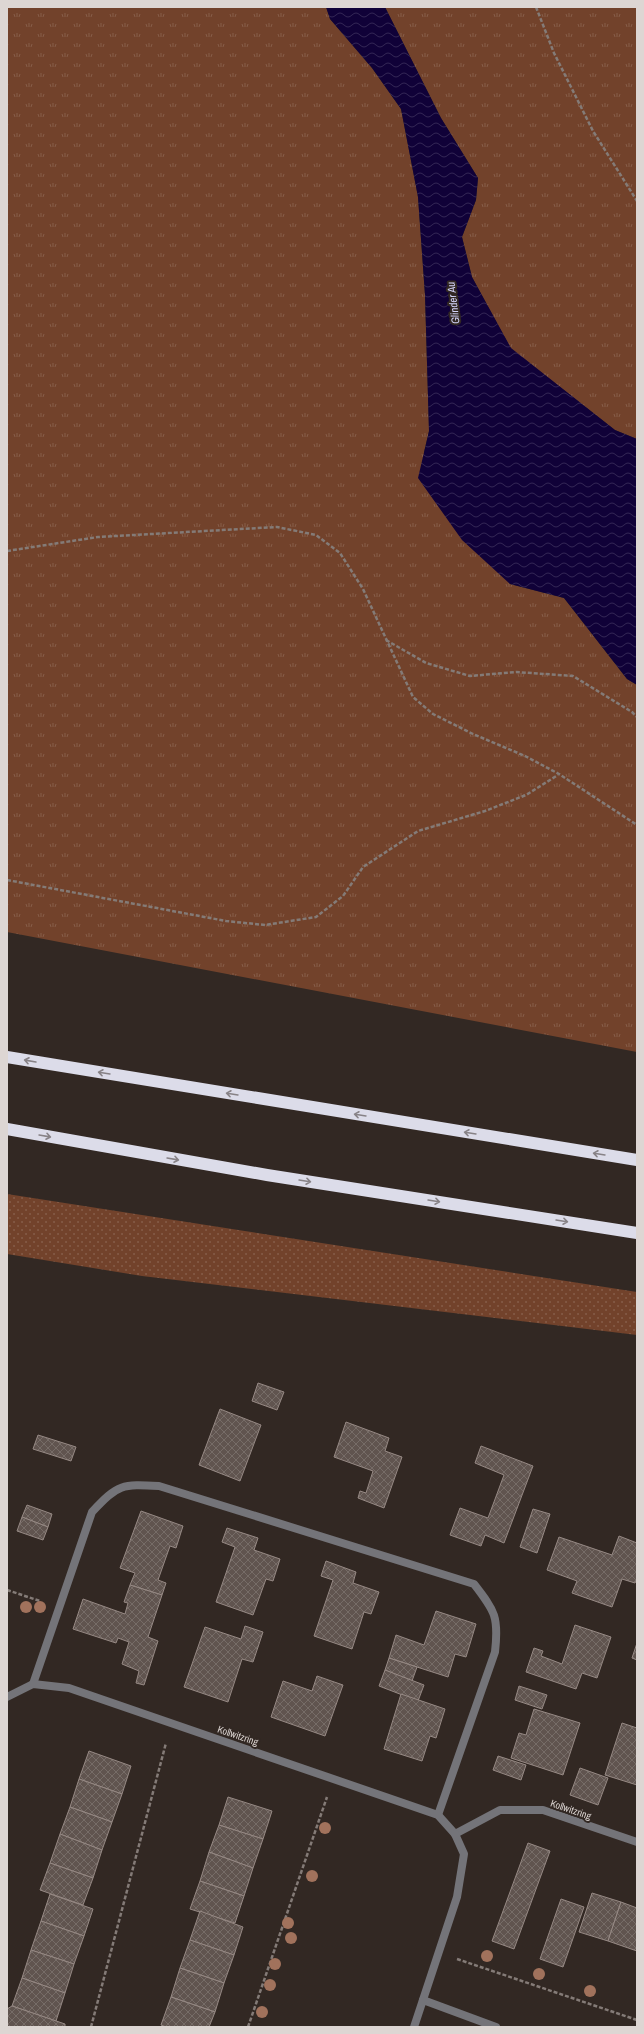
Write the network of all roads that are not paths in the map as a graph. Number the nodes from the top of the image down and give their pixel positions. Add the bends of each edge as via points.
1 (7, 1057) edge
2 (7, 1129) edge
3 (637, 1160) edge
4 (637, 1233) edge
5 (33, 1684) junction
6 (7, 1697) edge
7 (438, 1815) junction
8 (455, 1834) junction
9 (637, 1842) edge
10 (423, 2000) junction
11 (414, 2027) edge
12 (496, 2027) edge

3 -> 1 highway
2 -> 4 highway via 267,1176
5 - 6 street
5 - 7 street, Kollwitzring via 69,1688
5 - 7 street via 92,1512 110,1493 130,1485 159,1486 474,1584 491,1606 498,1629 495,1652
7 - 8 street, Kollwitzring
8 - 9 street, Kollwitzring via 500,1810 543,1810
8 - 10 street, Kollwitzring via 464,1854 457,1897
10 - 11 street, Kollwitzring
10 - 12 street

